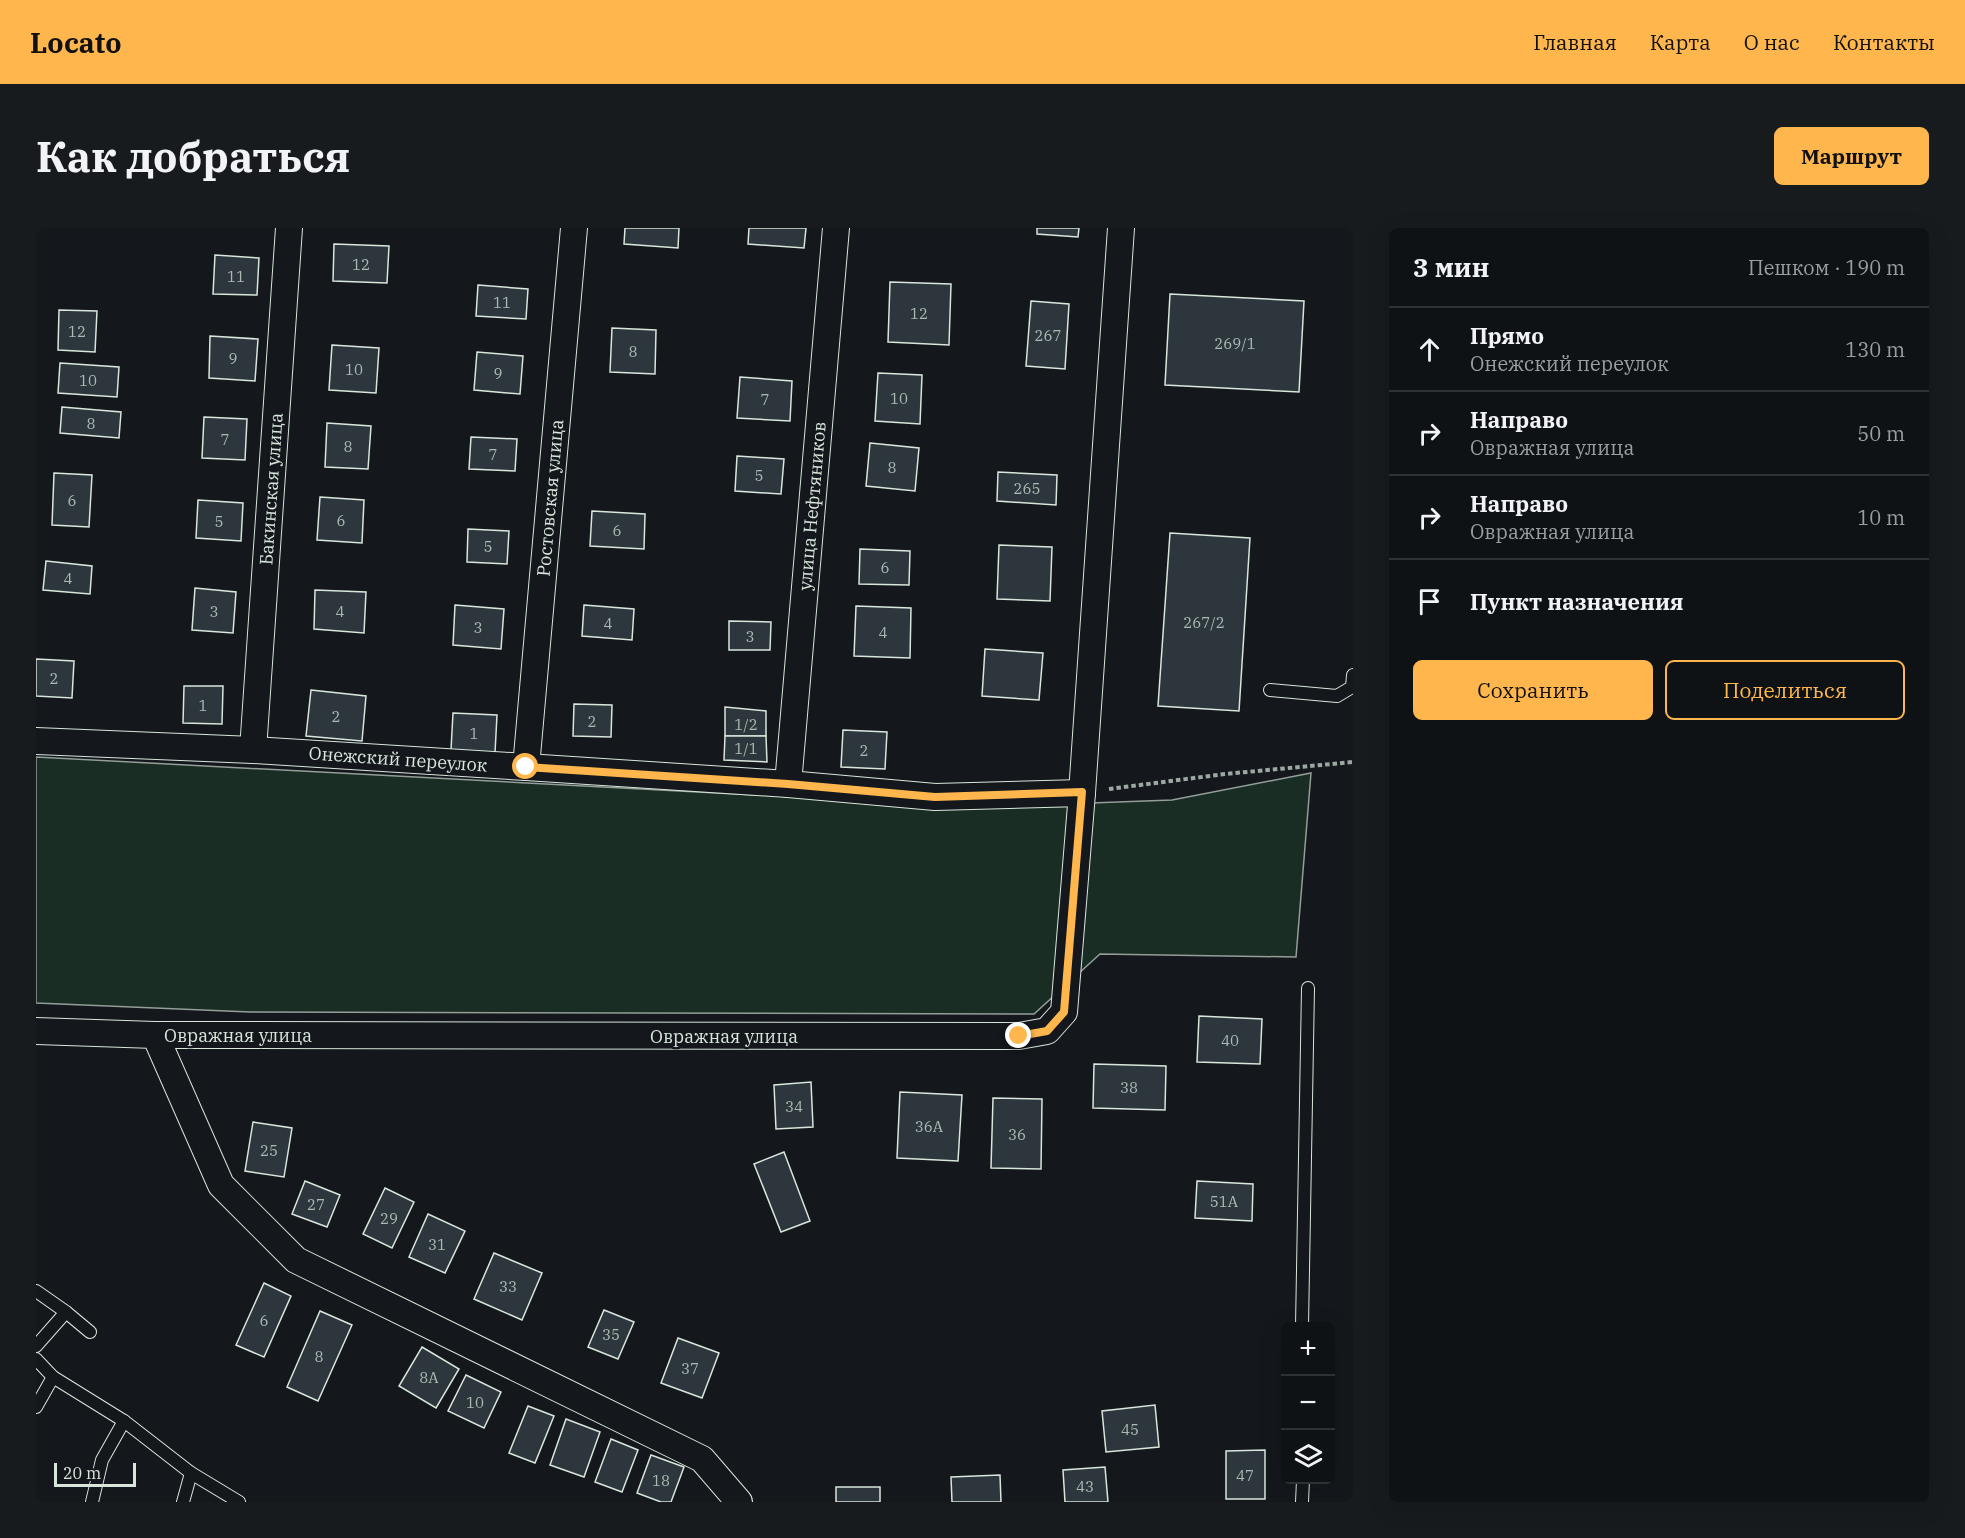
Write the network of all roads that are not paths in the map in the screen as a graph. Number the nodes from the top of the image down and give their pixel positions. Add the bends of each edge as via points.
1 (289, 228) edge
2 (574, 228) edge
3 (836, 228) edge
4 (1121, 228) edge
5 (1353, 675) edge
6 (1270, 690) dead end
7 (36, 741) edge
8 (253, 750) junction
9 (526, 767) junction
10 (788, 784) junction
11 (1082, 792) junction
12 (1308, 988) dead end
13 (36, 1031) edge
14 (155, 1035) junction
15 (36, 1291) edge
16 (66, 1312) junction
17 (1302, 1322) edge
18 (90, 1332) dead end
19 (36, 1346) edge
20 (36, 1359) edge
21 (52, 1377) junction
22 (36, 1407) edge
23 (124, 1421) junction
24 (190, 1473) junction
25 (1302, 1484) edge
26 (92, 1502) edge
27 (183, 1502) edge
28 (239, 1502) edge
29 (739, 1502) edge
30 (1302, 1502) edge

1 - 8 street, Бакинская улица
2 - 9 street, Ростовская улица
3 - 10 street, улица Нефтяников
4 - 11 street, Овражная улица
5 - 6 lane via 1352,687 1337,696
7 - 8 street, Онежский переулок
8 - 9 street, Онежский переулок
9 - 10 street, Онежский переулок
10 - 11 street, Онежский переулок via 935,797
11 - 14 street, Овражная улица via 1064,1012 1047,1031 1019,1036
12 - 17 lane
13 - 14 street, Овражная улица
14 - 29 street, Овражная улица via 221,1185 297,1260 702,1459
15 - 16 lane
16 - 18 lane
16 - 19 lane
20 - 21 lane
21 - 22 lane
21 - 23 lane
23 - 24 lane
23 - 26 lane via 102,1460
24 - 27 lane
24 - 28 lane
25 - 30 lane

